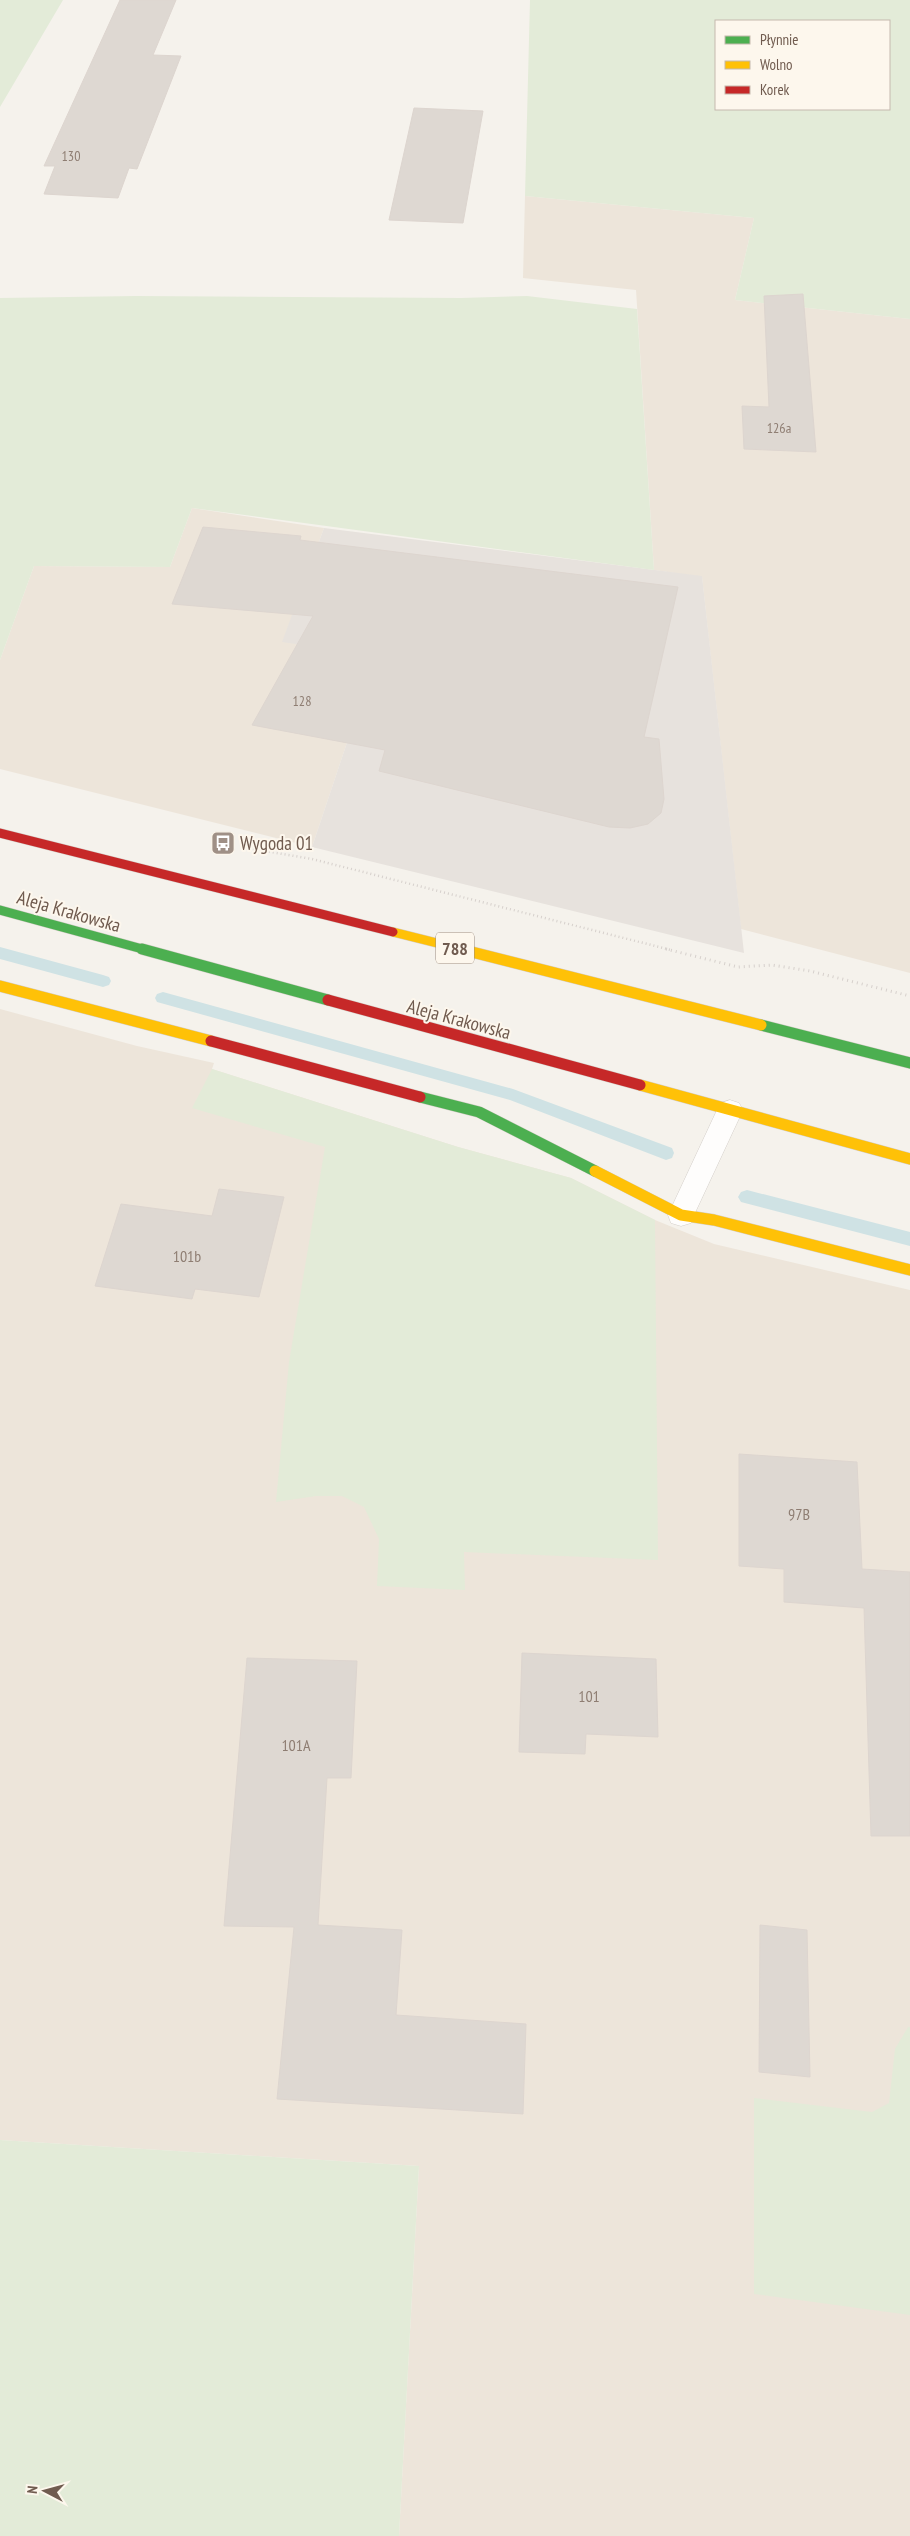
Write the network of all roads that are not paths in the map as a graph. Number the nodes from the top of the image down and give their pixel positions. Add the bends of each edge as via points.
1 (0, 833) edge
2 (0, 910) edge
3 (0, 986) edge
4 (910, 1063) edge
5 (730, 1110) junction
6 (910, 1159) edge
7 (681, 1215) junction
8 (910, 1270) edge

1 - 4 main road, 788
2 - 5 main road, Aleja Krakowska
3 - 7 main road via 479,1112
5 - 6 main road, Aleja Krakowska
5 - 7 street
7 - 8 main road via 714,1220

